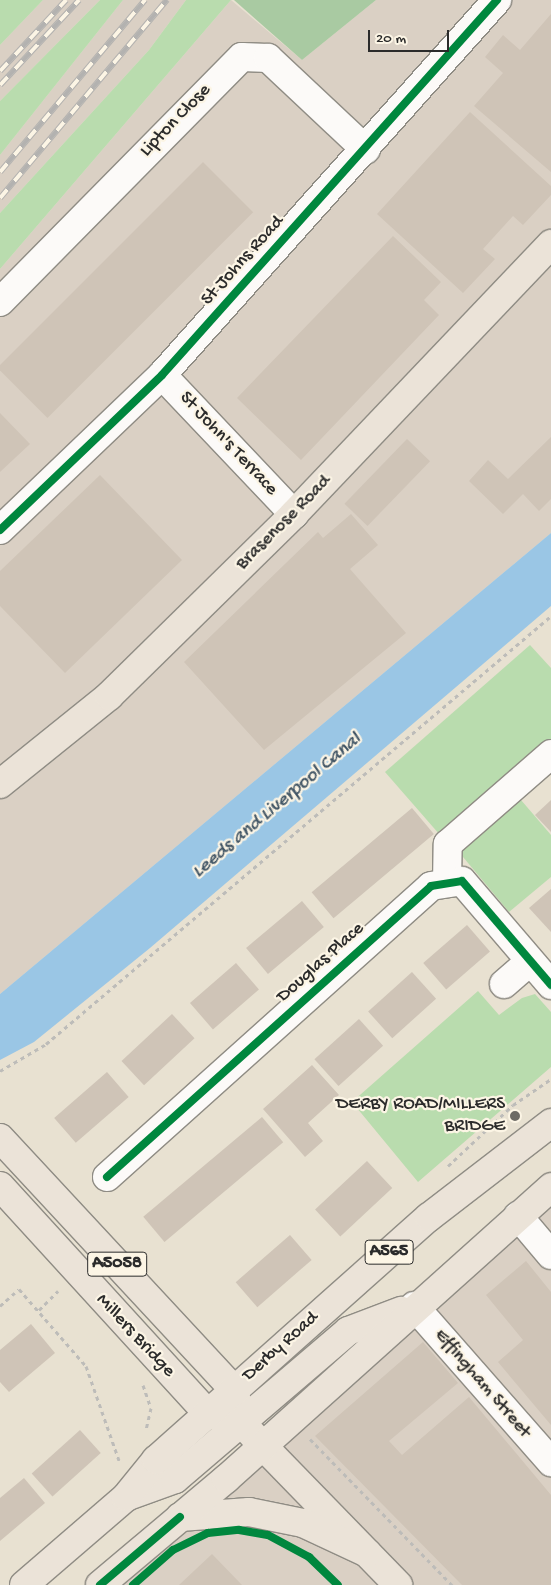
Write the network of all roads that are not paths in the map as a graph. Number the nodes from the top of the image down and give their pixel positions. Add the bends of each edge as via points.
1 (497, 0) edge
2 (366, 150) junction
3 (551, 244) edge
4 (0, 302) edge
5 (162, 375) junction
6 (294, 514) junction
7 (0, 530) edge
8 (551, 754) edge
9 (0, 784) edge
10 (447, 884) junction
11 (529, 962) junction
12 (504, 984) dead end
13 (551, 985) edge
14 (551, 1123) edge
15 (0, 1138) edge
16 (107, 1177) dead end
17 (0, 1186) edge
18 (551, 1187) edge
19 (518, 1216) junction
20 (551, 1255) edge
21 (414, 1306) junction
22 (234, 1390) junction
23 (208, 1414) junction
24 (242, 1422) junction
25 (263, 1446) junction
26 (551, 1462) edge
27 (126, 1497) junction
28 (180, 1517) junction
29 (367, 1554) junction
30 (24, 1585) edge
31 (100, 1585) edge
32 (398, 1585) edge

1 - 2 street, St Johns Road
2 - 4 street, Lipton Close via 268,58 242,57
2 - 5 street, St Johns Road
3 - 6 main road, Brasenose Road
5 - 6 street, St John's Terrace
5 - 7 street, St Johns Road
6 - 9 main road, Brasenose Road via 109,696
8 - 10 street via 448,844
10 - 11 street, Douglas Place via 462,881
10 - 16 street, Douglas Place via 430,886
11 - 12 street
11 - 13 street, Douglas Place
14 - 22 main road, Derby Road / A565 via 428,1217
15 - 22 main road, Millers Bridge / A5058
17 - 23 main road, Millers Bridge / A5058
18 - 19 main road
19 - 20 street
19 - 21 main road
21 - 24 main road via 348,1331
21 - 25 main road
21 - 26 street, Effingham Street
22 - 23 main road, Derby Road / A565
22 - 24 main road, Millers Bridge / A5058
23 - 24 main road
23 - 27 main road, Derby Road / A565 via 156,1460
24 - 25 main road, Millers Bridge / A5058
24 - 27 main road via 175,1479
25 - 28 main road
25 - 29 main road, Millers Bridge / A5058
27 - 30 main road, Derby Road / A565
28 - 29 main road via 249,1512 294,1521
28 - 31 main road
29 - 32 main road, Millers Bridge / A5058

